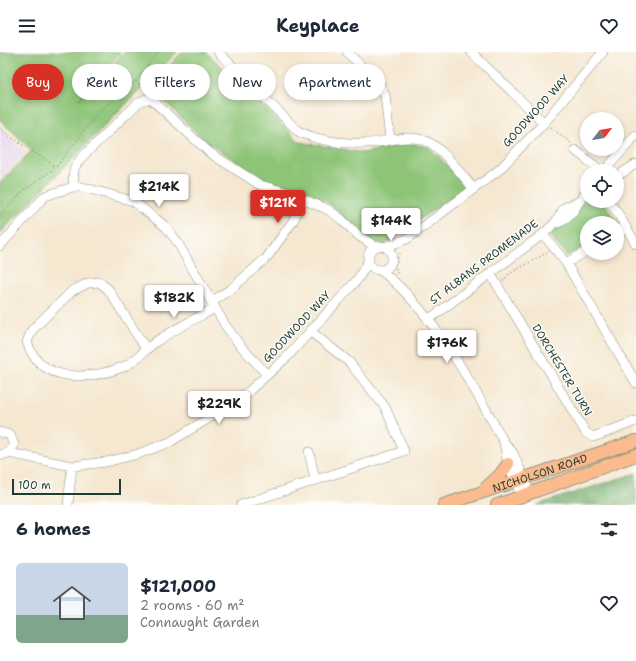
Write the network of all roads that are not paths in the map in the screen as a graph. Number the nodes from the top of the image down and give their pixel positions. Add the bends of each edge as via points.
1 (218, 52) edge
2 (347, 52) edge
3 (603, 52) edge
4 (475, 53) edge
5 (545, 122) junction
6 (636, 135) edge
7 (390, 140) junction
8 (575, 150) road end
9 (592, 164) edge
10 (610, 164) edge
11 (636, 164) edge
12 (624, 171) edge
13 (73, 187) junction
14 (474, 189) junction
15 (303, 199) junction
16 (580, 199) edge
17 (613, 208) edge
18 (626, 228) joint
19 (543, 234) junction
20 (359, 236) junction
21 (407, 239) junction
22 (636, 244) edge
23 (0, 246) edge
24 (380, 247) junction
25 (580, 254) edge
26 (369, 258) junction
27 (391, 260) junction
28 (566, 263) junction
29 (378, 269) junction
30 (490, 273) junction
31 (358, 279) junction
32 (398, 280) junction
33 (213, 305) junction
34 (428, 320) junction
35 (310, 331) junction
36 (146, 349) junction
37 (267, 375) junction
38 (636, 383) edge
39 (636, 421) edge
40 (0, 432) edge
41 (14, 441) junction
42 (636, 441) edge
43 (504, 442) junction
44 (309, 452) dead end
45 (636, 455) edge
46 (4, 456) edge
47 (32, 457) junction
48 (508, 464) junction
49 (72, 466) junction
50 (315, 480) junction
51 (520, 480) junction
52 (480, 493) junction
53 (525, 494) junction
54 (68, 505) edge
55 (241, 505) edge
56 (444, 505) edge
57 (497, 505) edge

1 - 7 street via 298,131 308,136 337,142 367,143
2 - 7 street via 380,85 386,95
3 - 5 street, GOODWOOD WAY
4 - 5 street
5 - 14 street, GOODWOOD WAY via 499,170
6 - 10 street
7 - 14 street via 411,138 431,143
8 - 9 street
11 - 12 street
13 - 15 street via 74,169 80,160 149,95 206,150 260,185
13 - 23 street via 45,196
13 - 33 street via 82,187 133,201 144,208 166,227 176,240
14 - 21 street, GOODWOOD WAY
15 - 20 street via 327,209
15 - 33 street via 293,221 266,258
16 - 19 street, ST ALBANS PROMENADE via 564,208 555,223
17 - 18 street
18 - 22 street
19 - 28 street
19 - 30 street, ST ALBANS PROMENADE
20 - 24 street
20 - 26 street
21 - 24 street, GOODWOOD WAY
21 - 27 street, GOODWOOD WAY
24 - 26 street, GOODWOOD WAY
24 - 27 street via 391,253
25 - 28 street
26 - 29 street via 371,265
26 - 31 street, GOODWOOD WAY
27 - 29 street, GOODWOOD WAY via 387,267
27 - 32 street
28 - 38 street
29 - 31 street, GOODWOOD WAY
29 - 32 street
30 - 34 street, ST ALBANS PROMENADE
30 - 39 street, DORCHESTER TURN via 586,433 593,436
31 - 35 street, GOODWOOD WAY
32 - 34 street
33 - 36 street
33 - 37 street via 239,344
34 - 43 street via 458,362
35 - 37 street, GOODWOOD WAY
35 - 50 street via 349,362 385,407 404,451
36 - 36 street via 124,366 95,375 62,376 52,372 31,354 27,342 32,330 72,291 88,283 99,282 108,288
37 - 49 street, GOODWOOD WAY via 249,391 170,442 106,462
40 - 41 street, GOODWOOD WAY via 10,435
41 - 46 street via 13,449
41 - 47 street, GOODWOOD WAY
42 - 51 main road, NICHOLSON ROAD
43 - 48 street
43 - 51 street via 513,453
44 - 50 street
45 - 53 main road, NICHOLSON ROAD
46 - 47 street, GOODWOOD WAY
47 - 49 street, GOODWOOD WAY
48 - 51 street
48 - 52 main road via 494,482
49 - 54 street
50 - 55 street
51 - 52 main road, NICHOLSON ROAD
51 - 53 street
52 - 56 main road, NICHOLSON ROAD
53 - 57 main road, NICHOLSON ROAD

